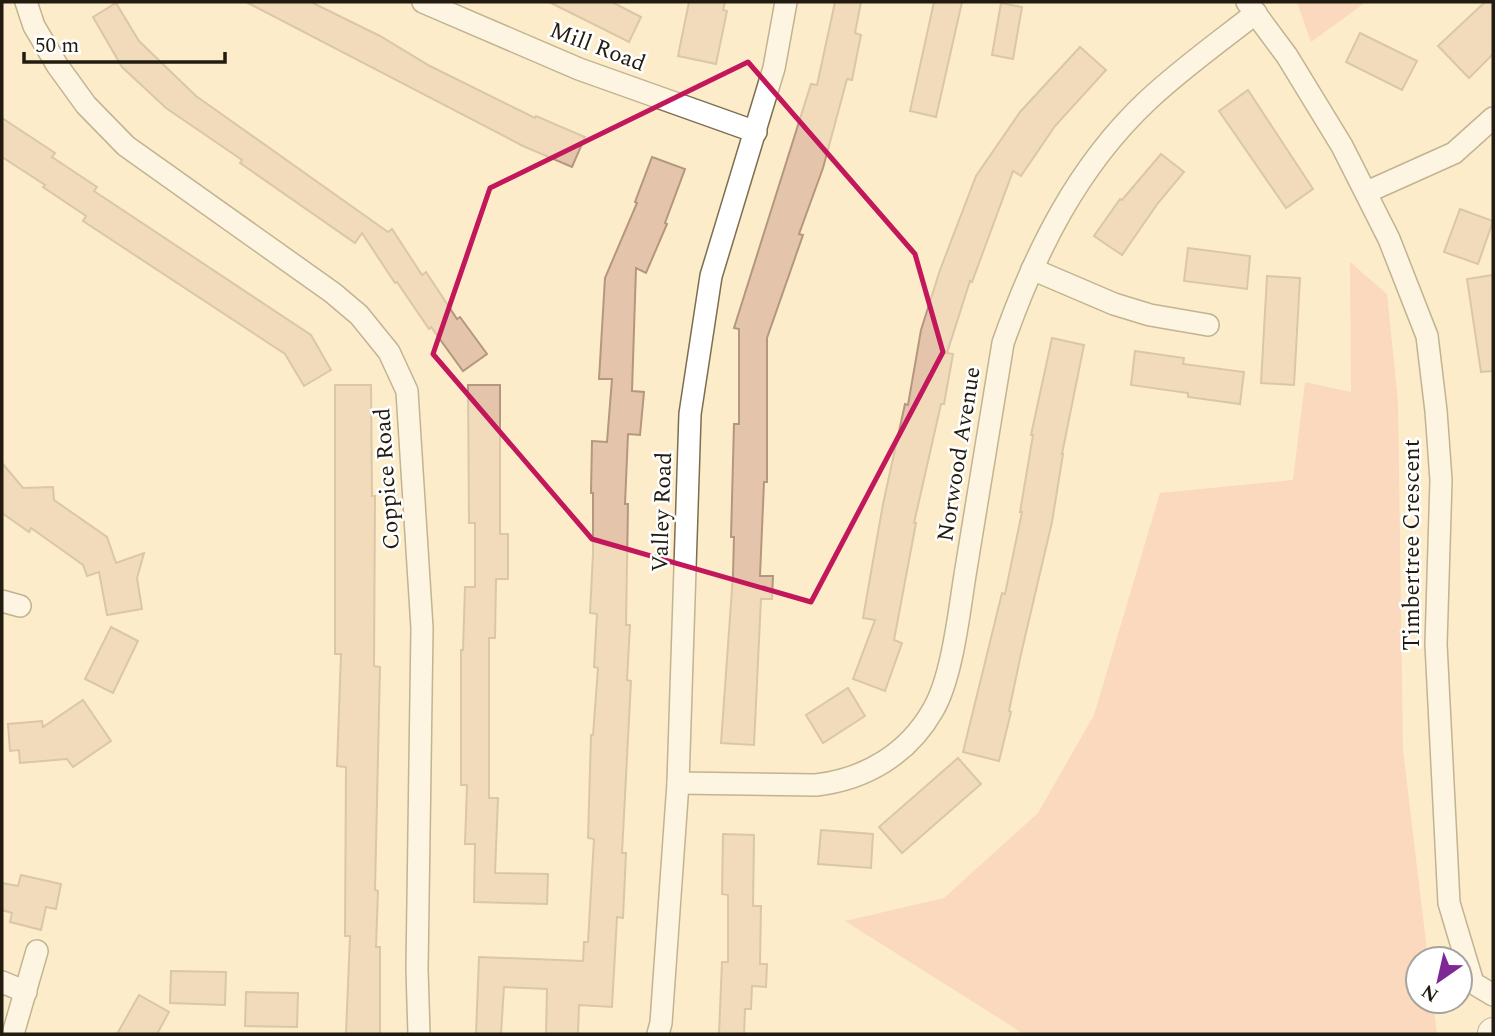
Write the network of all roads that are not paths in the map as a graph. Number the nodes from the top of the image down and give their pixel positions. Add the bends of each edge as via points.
1 (26, 2) edge
2 (424, 2) edge
3 (786, 2) edge
4 (1251, 8) edge
5 (1493, 118) edge
6 (756, 132) junction
7 (1367, 192) junction
8 (1032, 269) junction
9 (1208, 325) dead end
10 (678, 783) junction
11 (37, 951) dead end
12 (2, 982) edge
13 (26, 992) junction
14 (1493, 995) edge
15 (13, 1034) edge
16 (419, 1034) edge
17 (658, 1034) edge

1 - 16 street, Coppice Road via 57,65 86,105 126,146 359,315 388,352 407,391 422,628
2 - 6 street, Mill Road via 579,69
3 - 6 street, Valley Road
4 - 7 street, Timbertree Crescent via 1315,100
4 - 8 street, Norwood Avenue via 1146,102 1105,146 1064,205
5 - 7 street via 1454,152
6 - 10 street, Valley Road via 711,276 690,414
7 - 14 street, Timbertree Crescent via 1427,336 1441,480 1436,644 1449,903 1473,983
8 - 9 street via 1114,304
8 - 10 street, Norwood Avenue via 1003,342 944,688 922,728 889,759 836,783
10 - 17 street, Valley Road
11 - 13 street
12 - 13 street
13 - 15 street

